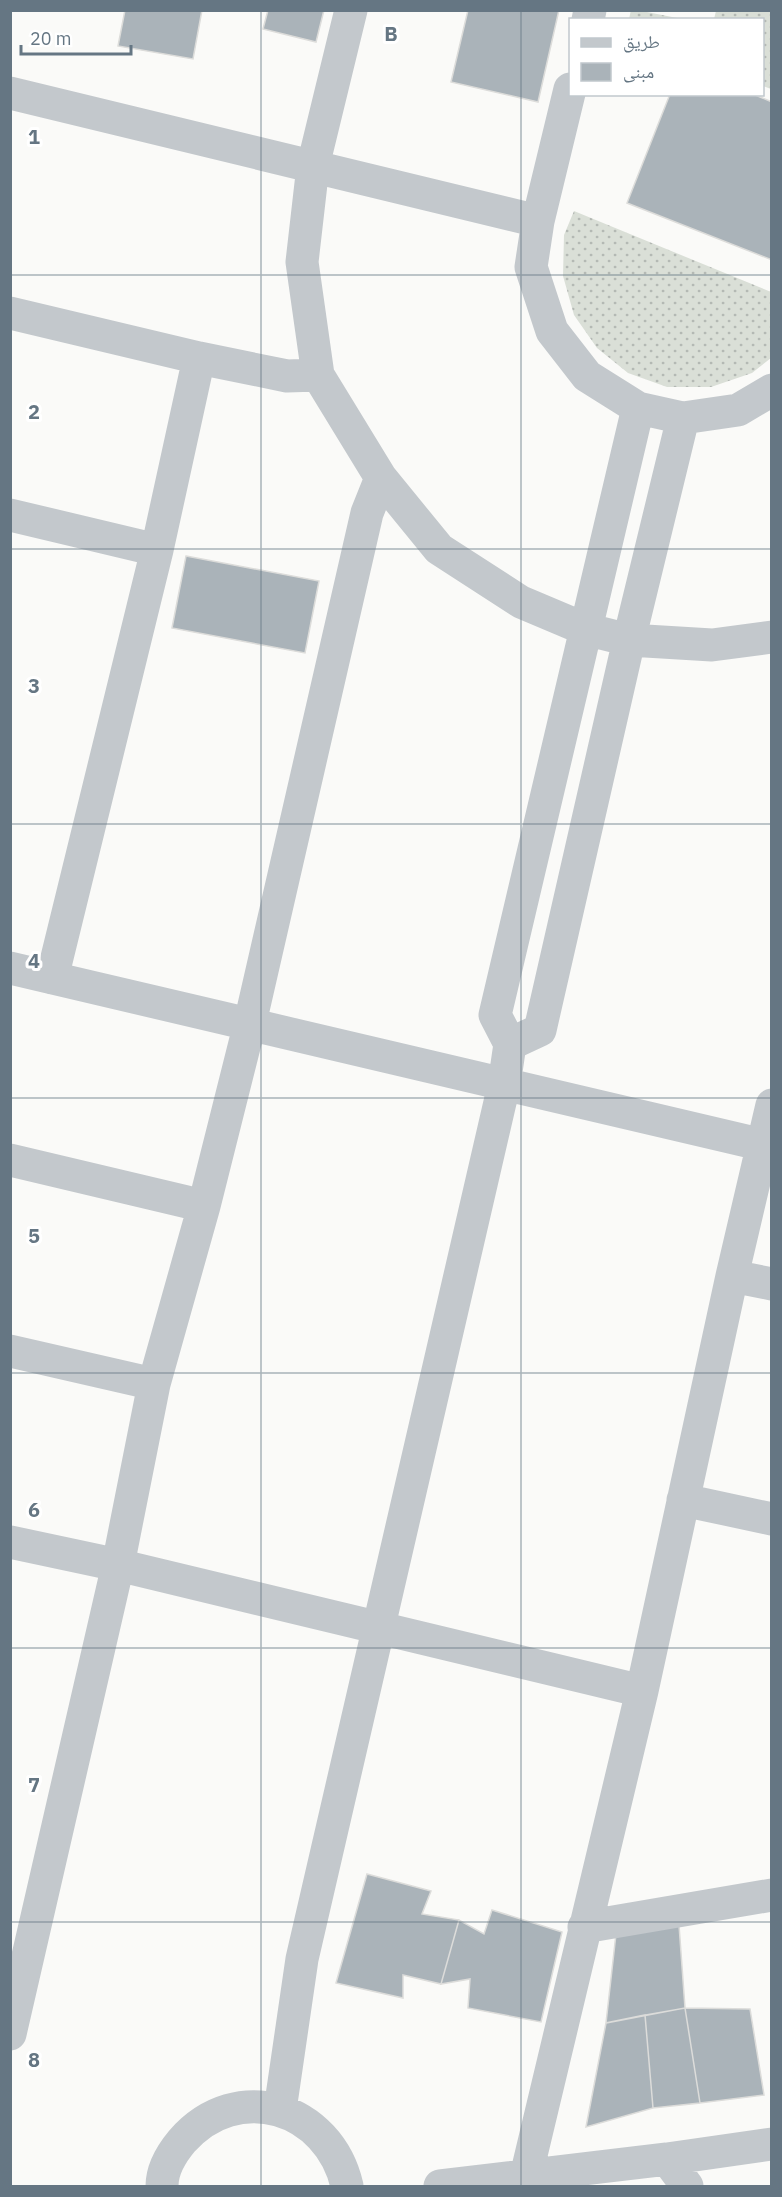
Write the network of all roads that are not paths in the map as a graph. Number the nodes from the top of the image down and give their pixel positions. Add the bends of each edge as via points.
1 (351, 10) edge
2 (10, 93) edge
3 (569, 93) edge
4 (313, 166) junction
5 (538, 221) junction
6 (10, 314) edge
7 (199, 358) junction
8 (318, 375) junction
9 (771, 390) edge
10 (638, 408) junction
11 (683, 418) junction
12 (381, 478) junction
13 (10, 515) edge
14 (157, 550) junction
15 (585, 630) junction
16 (771, 638) edge
17 (629, 640) junction
18 (10, 968) edge
19 (52, 978) junction
20 (250, 1023) junction
21 (510, 1044) junction
22 (504, 1085) junction
23 (771, 1105) edge
24 (766, 1146) edge
25 (10, 1160) edge
26 (204, 1206) junction
27 (732, 1276) junction
28 (771, 1284) edge
29 (10, 1351) edge
30 (154, 1384) junction
31 (683, 1500) junction
32 (771, 1519) edge
33 (10, 1542) edge
34 (118, 1565) junction
35 (378, 1629) junction
36 (642, 1692) junction
37 (771, 1894) edge
38 (584, 1927) junction
39 (13, 2014) edge
40 (279, 2110) junction
41 (771, 2144) edge
42 (667, 2159) junction
43 (526, 2176) junction
44 (349, 2186) edge
45 (162, 2187) edge
46 (440, 2187) edge
47 (687, 2187) edge

1 - 4 street
2 - 4 street
3 - 5 street
4 - 5 street
4 - 8 street via 302,262
5 - 10 street via 531,267 552,331 587,376
6 - 7 street
7 - 8 street via 287,376
7 - 14 street
8 - 12 street
9 - 11 street via 738,410
10 - 11 street
10 - 15 street
11 - 17 street
12 - 15 street via 439,549 521,602
12 - 20 street via 367,513
13 - 14 street
14 - 19 street
15 - 17 street
15 - 21 street via 495,1015
16 - 17 street via 712,645
17 - 21 street via 540,1030
18 - 19 street
19 - 20 street
20 - 22 street
20 - 26 street
21 - 22 street
22 - 24 street
22 - 35 street
23 - 24 street
24 - 27 street
25 - 26 street
26 - 30 street
27 - 28 street
27 - 31 street
29 - 30 street
30 - 34 street
31 - 32 street
31 - 36 street
33 - 34 street
34 - 35 street
34 - 39 street
35 - 36 street
35 - 40 street via 302,1959
36 - 38 street
37 - 38 street
38 - 43 street
40 - 44 street via 304,2121 324,2138 339,2160
40 - 45 street via 249,2107 219,2113 193,2129 173,2152
41 - 42 street
42 - 43 street
42 - 47 street
43 - 46 street

